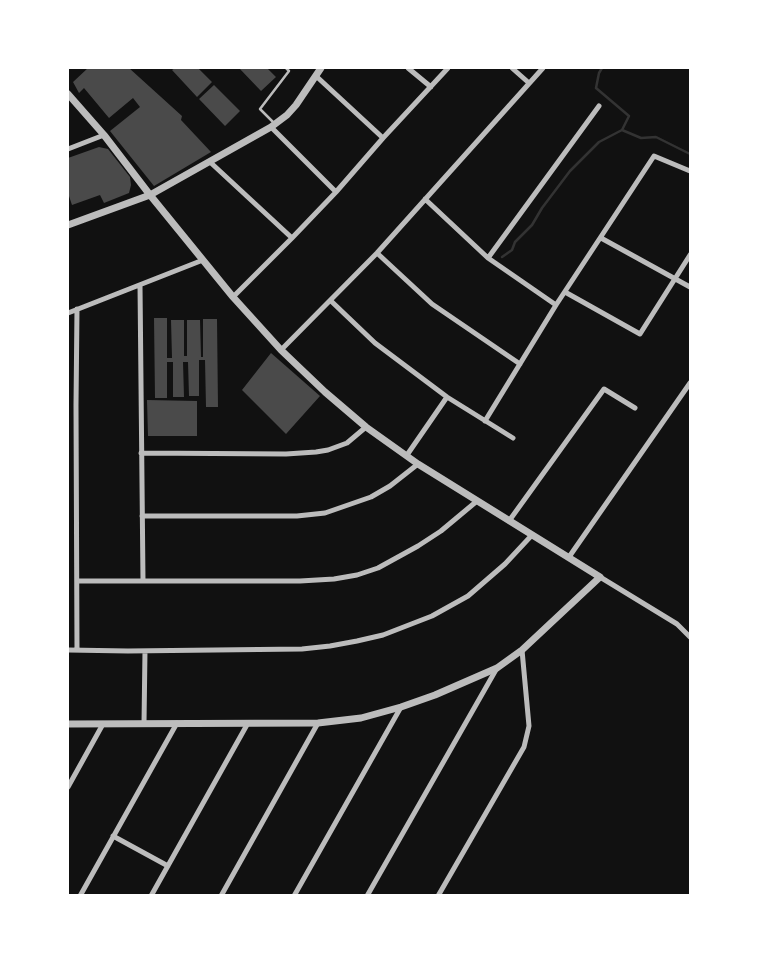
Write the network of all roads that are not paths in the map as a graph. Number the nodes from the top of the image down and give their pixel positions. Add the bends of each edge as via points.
1 (286, 68) edge
2 (321, 68) edge
3 (408, 68) edge
4 (448, 68) edge
5 (512, 68) edge
6 (543, 68) edge
7 (316, 76) junction
8 (529, 83) junction
9 (430, 87) junction
10 (68, 94) edge
11 (598, 106) dead end
12 (273, 126) junction
13 (104, 135) junction
14 (383, 138) junction
15 (68, 149) edge
16 (210, 162) junction
17 (690, 171) edge
18 (336, 192) junction
19 (150, 195) junction
20 (425, 199) junction
21 (68, 225) edge
22 (292, 238) junction
23 (601, 238) junction
24 (378, 253) junction
25 (690, 254) edge
26 (488, 258) junction
27 (203, 260) junction
28 (675, 279) junction
29 (140, 285) junction
30 (690, 287) edge
31 (564, 292) junction
32 (233, 296) junction
33 (331, 301) junction
34 (556, 305) junction
35 (77, 309) junction
36 (68, 313) edge
37 (281, 350) junction
38 (520, 364) junction
39 (690, 383) edge
40 (447, 397) junction
41 (635, 408) dead end
42 (485, 421) junction
43 (366, 427) junction
44 (513, 438) dead end
45 (141, 453) junction
46 (407, 456) junction
47 (418, 464) junction
48 (476, 501) junction
49 (142, 516) junction
50 (509, 521) junction
51 (532, 535) junction
52 (569, 557) junction
53 (600, 577) junction
54 (78, 581) junction
55 (143, 581) junction
56 (690, 637) edge
57 (68, 650) edge
58 (77, 650) junction
59 (522, 650) junction
60 (145, 651) junction
61 (497, 668) junction
62 (401, 707) junction
63 (144, 723) junction
64 (177, 723) junction
65 (248, 723) junction
66 (318, 723) junction
67 (68, 724) edge
68 (102, 724) junction
69 (68, 787) edge
70 (113, 836) junction
71 (168, 866) junction
72 (80, 896) edge
73 (151, 896) edge
74 (221, 896) edge
75 (294, 896) edge
76 (367, 896) edge
77 (438, 896) edge

1 - 12 lane via 290,71 260,109
2 - 7 street
3 - 9 street
4 - 9 street
5 - 8 street
6 - 8 street
7 - 12 street via 296,105
7 - 14 street
8 - 20 street
9 - 14 street
10 - 13 street
11 - 26 street
12 - 16 street
12 - 18 street
13 - 15 street
13 - 19 street
14 - 18 street
16 - 19 street
16 - 22 street
17 - 23 street via 654,156
18 - 22 street
19 - 21 street
19 - 27 street
20 - 24 street
20 - 26 street
22 - 32 street
23 - 28 street
23 - 31 street
24 - 33 street
24 - 38 street via 432,304
25 - 28 street
26 - 34 street
27 - 29 street
27 - 32 street
28 - 30 street
28 - 31 street via 640,334
29 - 35 street
29 - 45 street
31 - 34 street
32 - 37 street
33 - 37 street
33 - 40 street via 375,343
34 - 38 street
35 - 36 street
35 - 54 street
37 - 43 street
38 - 42 street
39 - 52 street
40 - 42 street
40 - 46 street
41 - 50 street via 604,389
42 - 44 street
43 - 45 street via 347,443 316,452
43 - 46 street
45 - 49 street
46 - 47 street
47 - 48 street
47 - 49 street via 371,497 325,513 297,516
48 - 50 street
48 - 55 street via 418,546 378,568 357,574 334,579
49 - 55 street
50 - 51 street
51 - 52 street
51 - 60 street via 468,596 432,616 383,634 302,649
52 - 53 street
53 - 56 street via 677,624
53 - 59 street
54 - 55 street
54 - 58 street
57 - 58 street
58 - 60 street
59 - 61 street
59 - 77 street via 529,726 524,747
60 - 63 street
61 - 62 street via 435,696
61 - 76 street
62 - 66 street via 361,718
62 - 75 street
63 - 64 street
63 - 68 street
64 - 65 street
64 - 70 street
65 - 66 street
65 - 71 street
66 - 74 street
67 - 68 street
68 - 69 street
70 - 71 street
70 - 72 street
71 - 73 street

